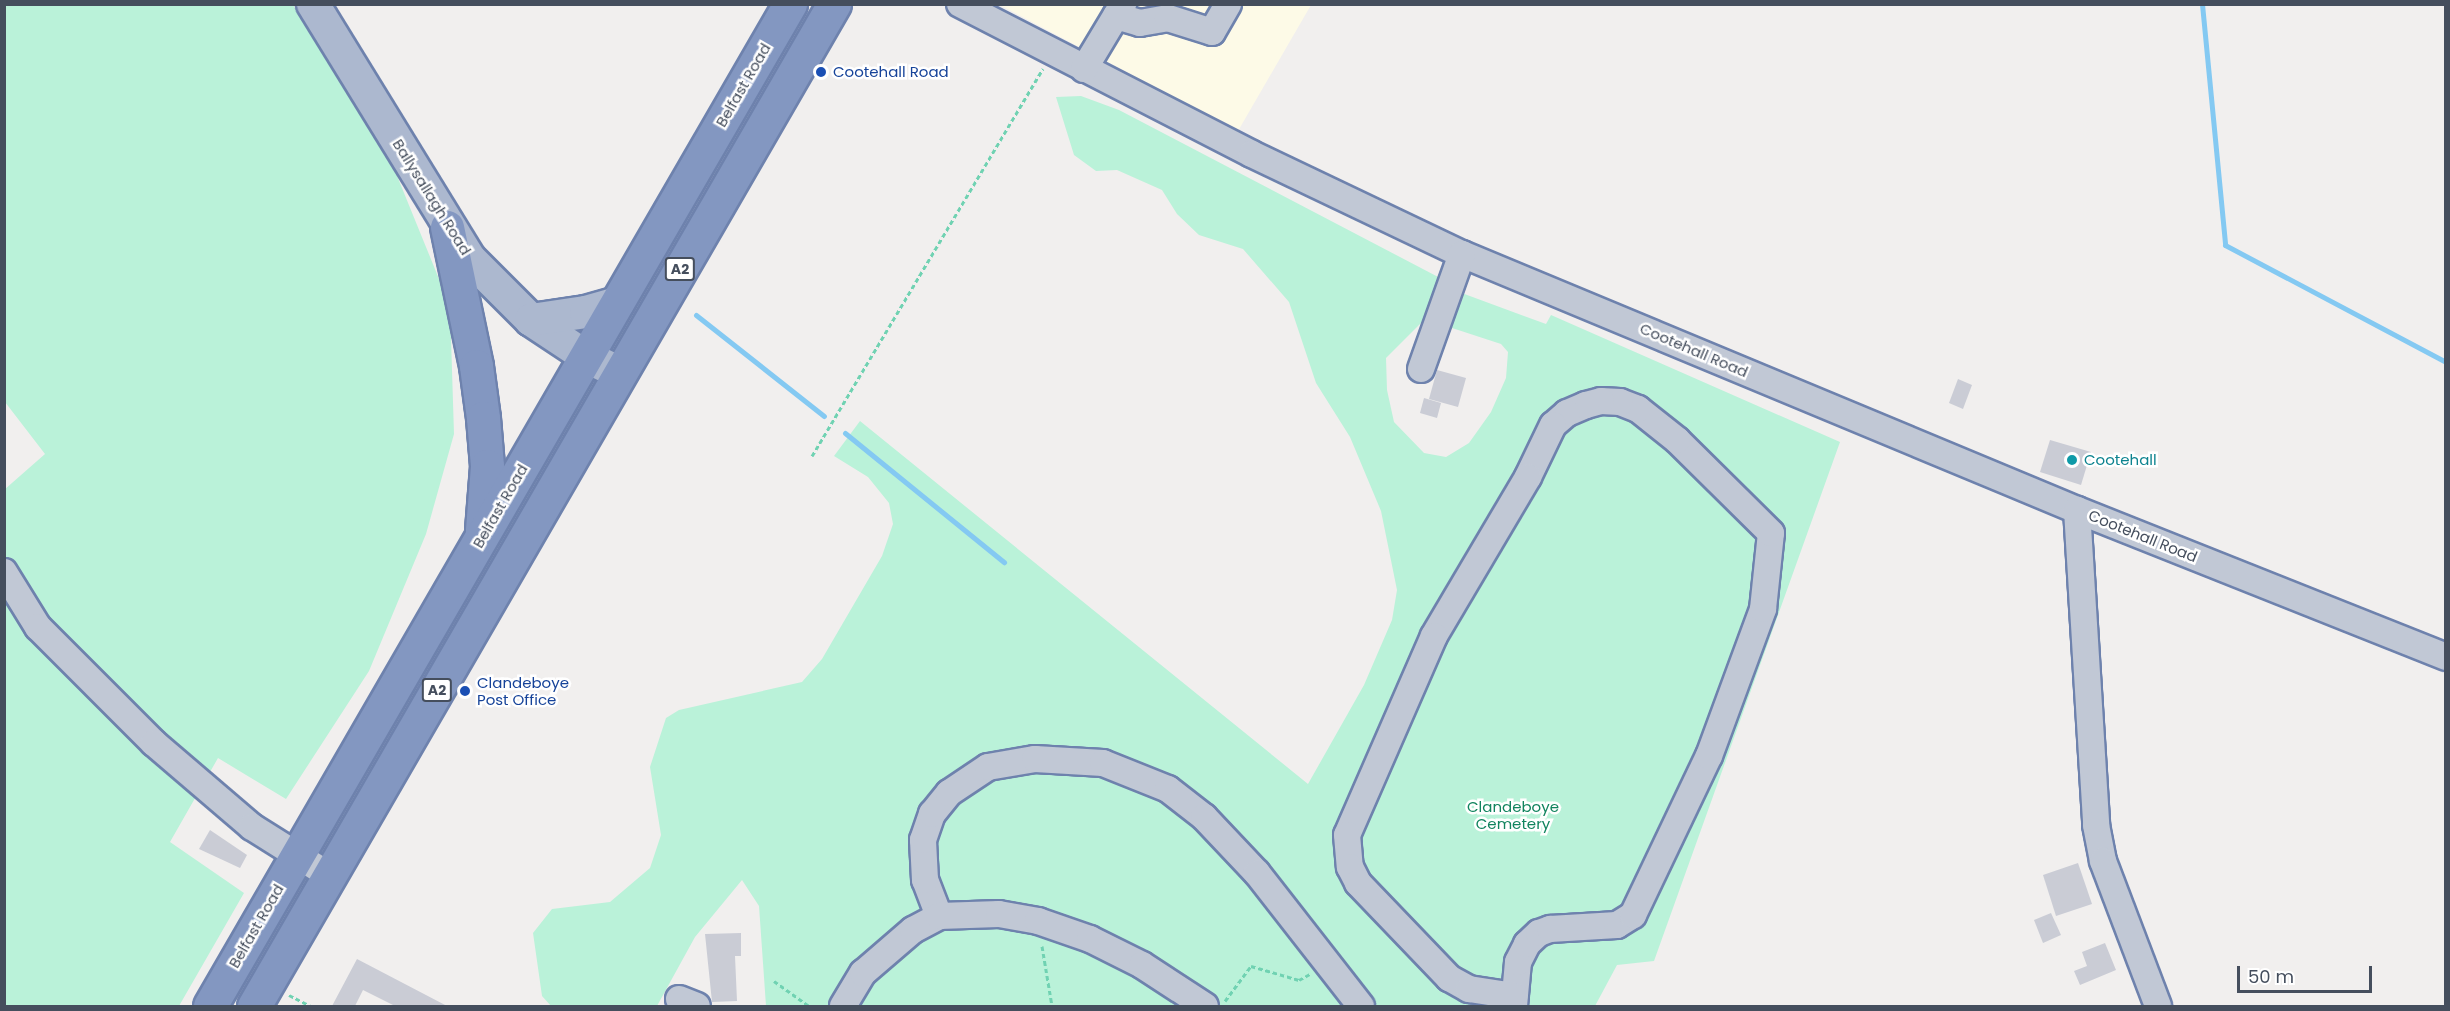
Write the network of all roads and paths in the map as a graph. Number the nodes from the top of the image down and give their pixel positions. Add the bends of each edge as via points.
1 (314, 4) edge
2 (790, 4) edge
3 (834, 4) edge
4 (960, 4) edge
5 (1228, 4) edge
6 (1120, 10) edge
7 (1173, 11) edge
8 (1053, 53) junction
9 (1084, 69) junction
10 (447, 227) junction
11 (1462, 254) junction
12 (618, 303) junction
13 (531, 320) junction
14 (587, 357) junction
15 (1421, 369) dead end
16 (620, 373) junction
17 (812, 456) dead end
18 (2077, 510) junction
19 (482, 538) junction
20 (4, 572) edge
21 (2445, 657) edge
22 (297, 857) junction
23 (330, 876) junction
24 (939, 916) junction
25 (1038, 921) junction
26 (287, 953) junction
27 (774, 981) dead end
28 (1343, 983) junction
29 (276, 1000) edge
30 (1514, 1001) edge
31 (210, 1006) edge
32 (254, 1006) edge
33 (311, 1006) edge
34 (809, 1006) edge
35 (843, 1006) edge
36 (1052, 1006) edge
37 (1205, 1006) edge
38 (1221, 1006) edge
39 (1361, 1006) edge
40 (2158, 1006) edge

1 - 10 main road, Ballysallagh Road
2 - 12 highway, Belfast Road / A2
3 - 16 highway, A2
4 - 8 street, Cootehall Road
5 - 7 street via 1212,32
6 - 7 street via 1140,23
6 - 9 street
8 - 9 street, Cootehall Road
8 - 17 path
9 - 11 street, Cootehall Road
10 - 13 main road, Ballysallagh Road via 470,259
10 - 19 highway via 483,418 487,466
11 - 15 street
11 - 18 street, Cootehall Road
12 - 13 main road
12 - 14 highway, Belfast Road / A2
13 - 14 main road, Ballysallagh Road
14 - 16 main road, Ballysallagh Road
14 - 19 highway, Belfast Road / A2
16 - 23 highway, A2
18 - 21 street, Cootehall Road
18 - 40 street via 2096,825 2103,861
19 - 22 highway, Belfast Road / A2
20 - 22 street via 38,627 154,743 252,827
22 - 23 street
22 - 31 highway, Belfast Road / A2
23 - 26 highway, A2
24 - 25 street via 999,914
24 - 28 street via 925,880 923,840 932,814 949,793 988,767 1035,759 1102,764 1168,789 1204,817 1257,873
24 - 35 street via 884,952 863,973
25 - 36 path
25 - 37 street via 1089,939 1142,965
26 - 29 highway
26 - 32 highway, A2
27 - 34 path
28 - 38 path via 1308,973 1299,980 1251,966
28 - 39 street
29 - 33 path
30 - 30 street via 1469,989 1449,978 1358,883 1350,867 1347,835 1434,636 1528,477 1553,425 1567,412 1586,405 1620,402 1638,409 1677,440 1771,533 1773,543 1763,609 1716,738 1633,915 1617,925 1539,933 1527,944 1518,962

